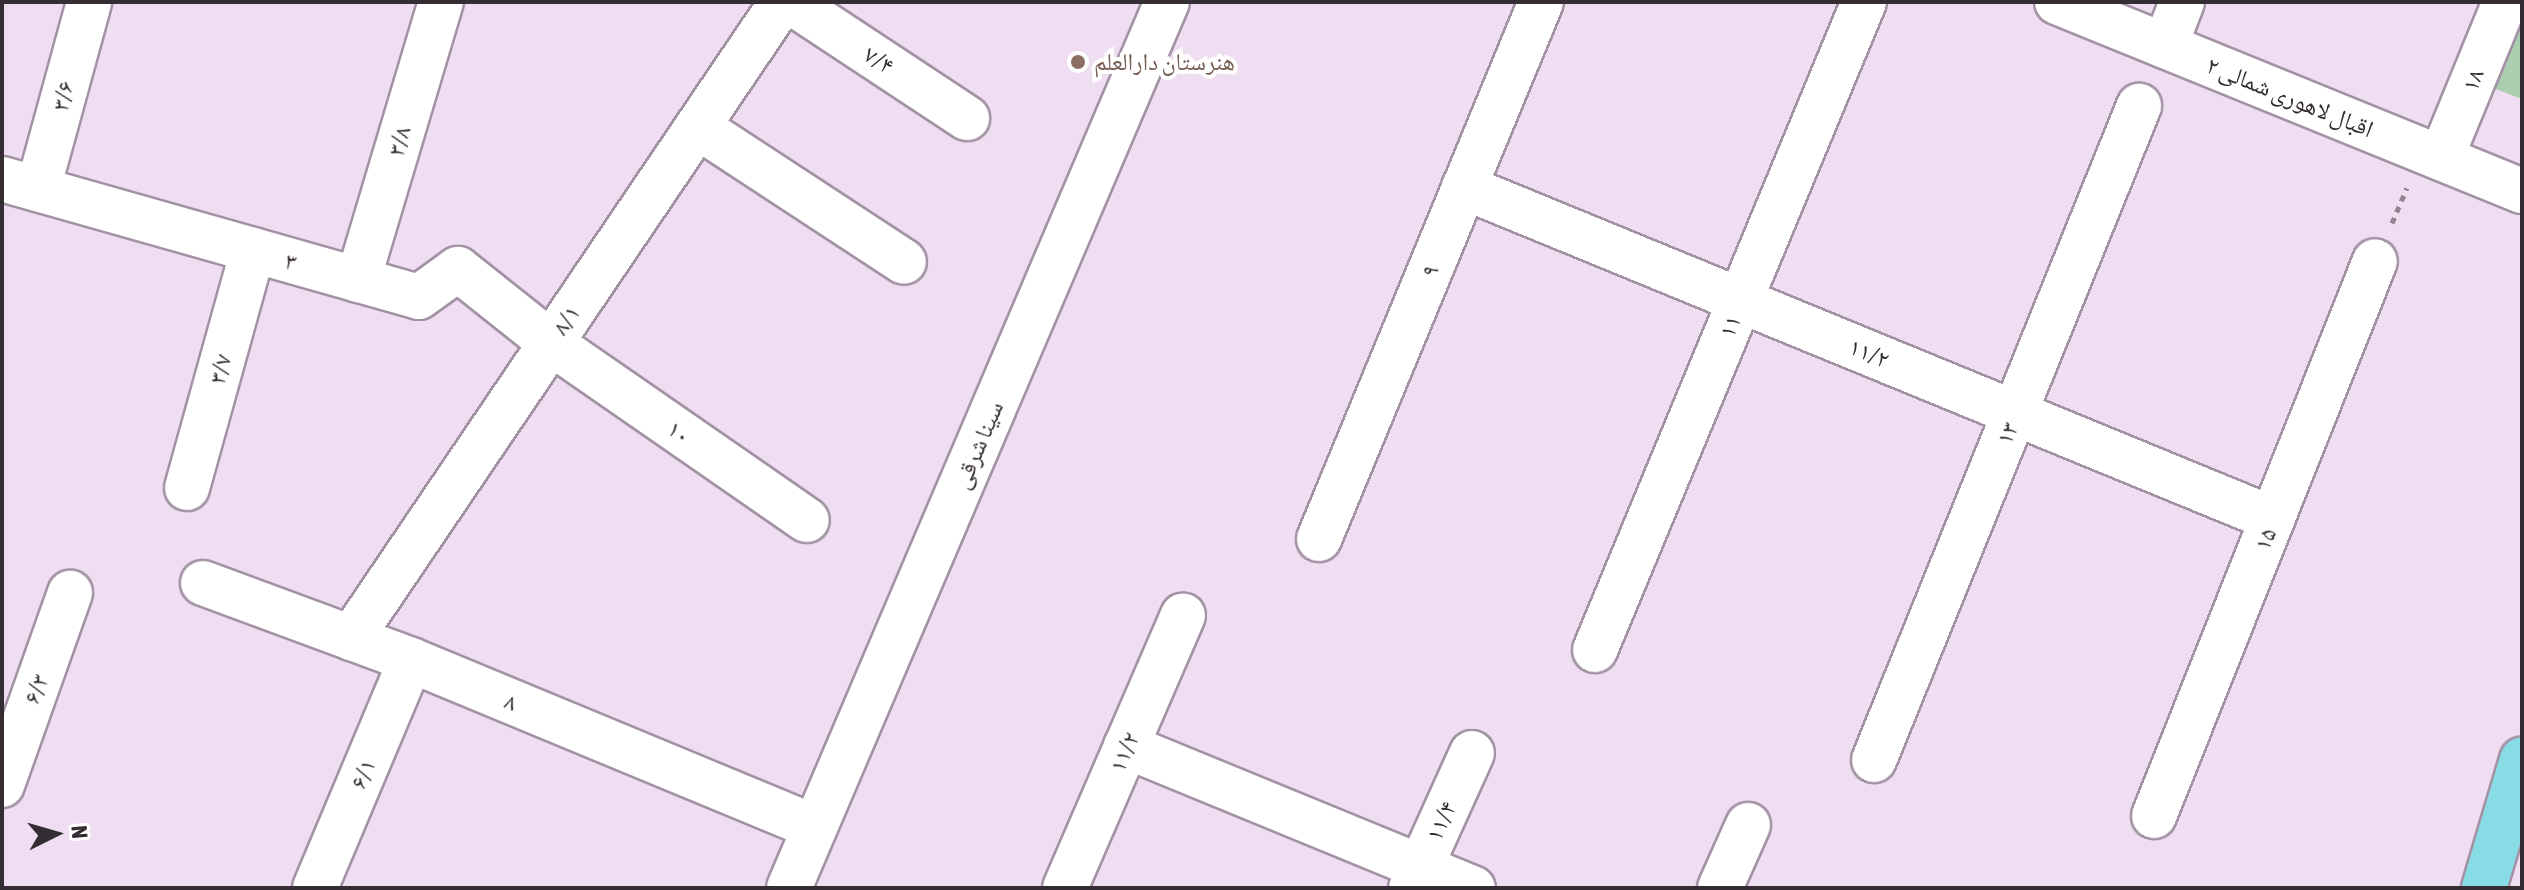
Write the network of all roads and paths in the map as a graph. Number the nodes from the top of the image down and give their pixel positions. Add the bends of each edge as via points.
1 (89, 2) edge
2 (441, 2) edge
3 (782, 2) edge
4 (791, 2) edge
5 (1167, 2) edge
6 (1541, 2) edge
7 (1864, 2) edge
8 (2057, 2) edge
9 (2182, 2) edge
10 (2505, 2) edge
11 (2165, 46) junction
12 (2139, 106) dead end
13 (967, 118) dead end
14 (698, 127) junction
15 (2432, 154) junction
16 (20, 184) edge
17 (1464, 187) junction
18 (2522, 191) edge
19 (253, 250) junction
20 (2375, 261) joint
21 (904, 262) dead end
22 (358, 280) junction
23 (1741, 300) junction
24 (551, 343) junction
25 (2015, 413) junction
26 (187, 488) dead end
27 (2273, 519) junction
28 (807, 520) dead end
29 (1319, 539) dead end
30 (203, 583) dead end
31 (70, 593) dead end
32 (1183, 615) dead end
33 (351, 638) junction
34 (1595, 650) dead end
35 (411, 660) junction
36 (1126, 746) junction
37 (1472, 753) dead end
38 (1874, 760) dead end
39 (2522, 760) edge
40 (6, 762) edge
41 (2154, 816) dead end
42 (1748, 825) dead end
43 (815, 827) junction
44 (1416, 877) edge
45 (315, 888) edge
46 (789, 888) edge
47 (1065, 888) edge
48 (1473, 888) edge
49 (1720, 888) edge
50 (2484, 888) edge

1 - 16 street, ۳/۶
2 - 22 street, ۳/۸
3 - 14 street, ۸/۱
4 - 13 street, ۷/۴
5 - 43 street, سینا شرقی
6 - 17 street, ۹
7 - 23 street, ۱۱
8 - 11 street, اقبال لاهوری شمالی ۲
9 - 11 street
10 - 15 street, ۱۸
11 - 15 street, اقبال لاهوری شمالی ۲
12 - 25 street, ۱۳
14 - 21 street
14 - 24 street, ۸/۱
15 - 18 street, اقبال لاهوری شمالی ۲
15 - 20 path
16 - 19 street, ۳
17 - 23 street, ۱۱/۲
17 - 29 street, ۹
19 - 22 street, ۳
19 - 26 street, ۳/۷
20 - 27 street, ۱۵
22 - 24 street, ۳ via 419,297 458,269
23 - 25 street, ۱۱/۲
23 - 34 street, ۱۱
24 - 28 street, ۱۰
24 - 33 street, ۸/۱
25 - 27 street, ۱۱/۲
25 - 38 street, ۱۳
27 - 41 street, ۱۵
30 - 33 street, ۸
31 - 40 street, ۶/۳
32 - 36 street, ۱۱/۲
33 - 35 street, ۸
35 - 43 street, ۸
35 - 45 street, ۶/۱
36 - 44 street
36 - 47 street, ۱۱/۲
37 - 44 street, ۱۱/۴
39 - 50 main road
42 - 49 street
43 - 46 street, سینا شرقی
44 - 48 street

